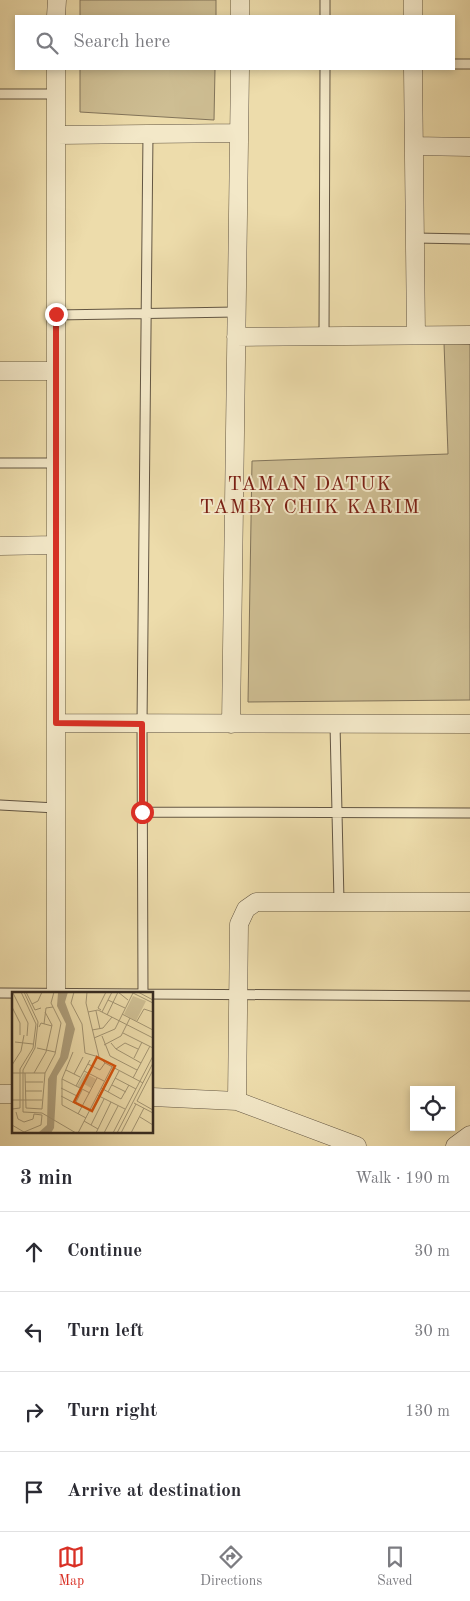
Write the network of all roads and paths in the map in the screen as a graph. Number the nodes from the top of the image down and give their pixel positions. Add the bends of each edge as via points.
1 (56, 0) edge
2 (240, 0) edge
3 (325, 0) edge
4 (413, 0) edge
5 (56, 15) edge
6 (240, 15) edge
7 (325, 15) edge
8 (413, 15) edge
9 (455, 64) edge
10 (470, 64) edge
11 (56, 70) edge
12 (240, 70) edge
13 (325, 70) edge
14 (413, 70) edge
15 (0, 94) edge
16 (56, 94) junction
17 (239, 133) junction
18 (148, 134) junction
19 (57, 136) junction
20 (414, 146) junction
21 (470, 147) edge
22 (415, 238) junction
23 (470, 239) edge
24 (236, 312) junction
25 (147, 313) junction
26 (56, 314) junction
27 (416, 335) junction
28 (470, 335) edge
29 (324, 336) junction
30 (236, 337) junction
31 (0, 371) edge
32 (56, 372) junction
33 (56, 462) junction
34 (0, 463) edge
35 (56, 545) junction
36 (0, 546) edge
37 (56, 723) junction
38 (142, 724) junction
39 (232, 724) junction
40 (335, 724) junction
41 (470, 724) edge
42 (0, 805) edge
43 (56, 808) junction
44 (142, 812) junction
45 (338, 813) junction
46 (470, 814) edge
47 (339, 901) junction
48 (470, 902) edge
49 (56, 992) edge
50 (143, 992) edge
51 (154, 994) edge
52 (238, 994) junction
53 (470, 996) edge
54 (154, 1098) edge
55 (237, 1101) junction
56 (470, 1136) edge
57 (357, 1146) edge
58 (455, 1146) edge

1 - 5 street
2 - 6 street
3 - 7 lane
4 - 8 street
9 - 10 lane
11 - 16 street
12 - 17 street
13 - 29 lane
14 - 20 street
15 - 16 lane
16 - 19 street
17 - 18 street
17 - 24 street
18 - 19 street
18 - 25 lane
19 - 26 street
20 - 21 street
20 - 22 street
22 - 23 lane
22 - 27 street
24 - 25 lane
24 - 30 street
25 - 26 lane
25 - 38 lane
26 - 32 street
27 - 28 street
27 - 29 street
29 - 30 street
30 - 39 street
31 - 32 street
32 - 33 street
33 - 34 lane
33 - 35 street
35 - 36 street
35 - 37 street
37 - 38 street
37 - 43 street
38 - 39 street
38 - 44 lane
39 - 40 street
40 - 41 street
40 - 45 lane
42 - 43 lane
43 - 49 street
44 - 45 lane
44 - 50 lane
45 - 46 lane
45 - 47 lane
47 - 48 street
47 - 52 street via 256,902 246,909 239,924
51 - 52 lane
52 - 53 lane
52 - 55 street
54 - 55 street
55 - 57 street
56 - 58 street

